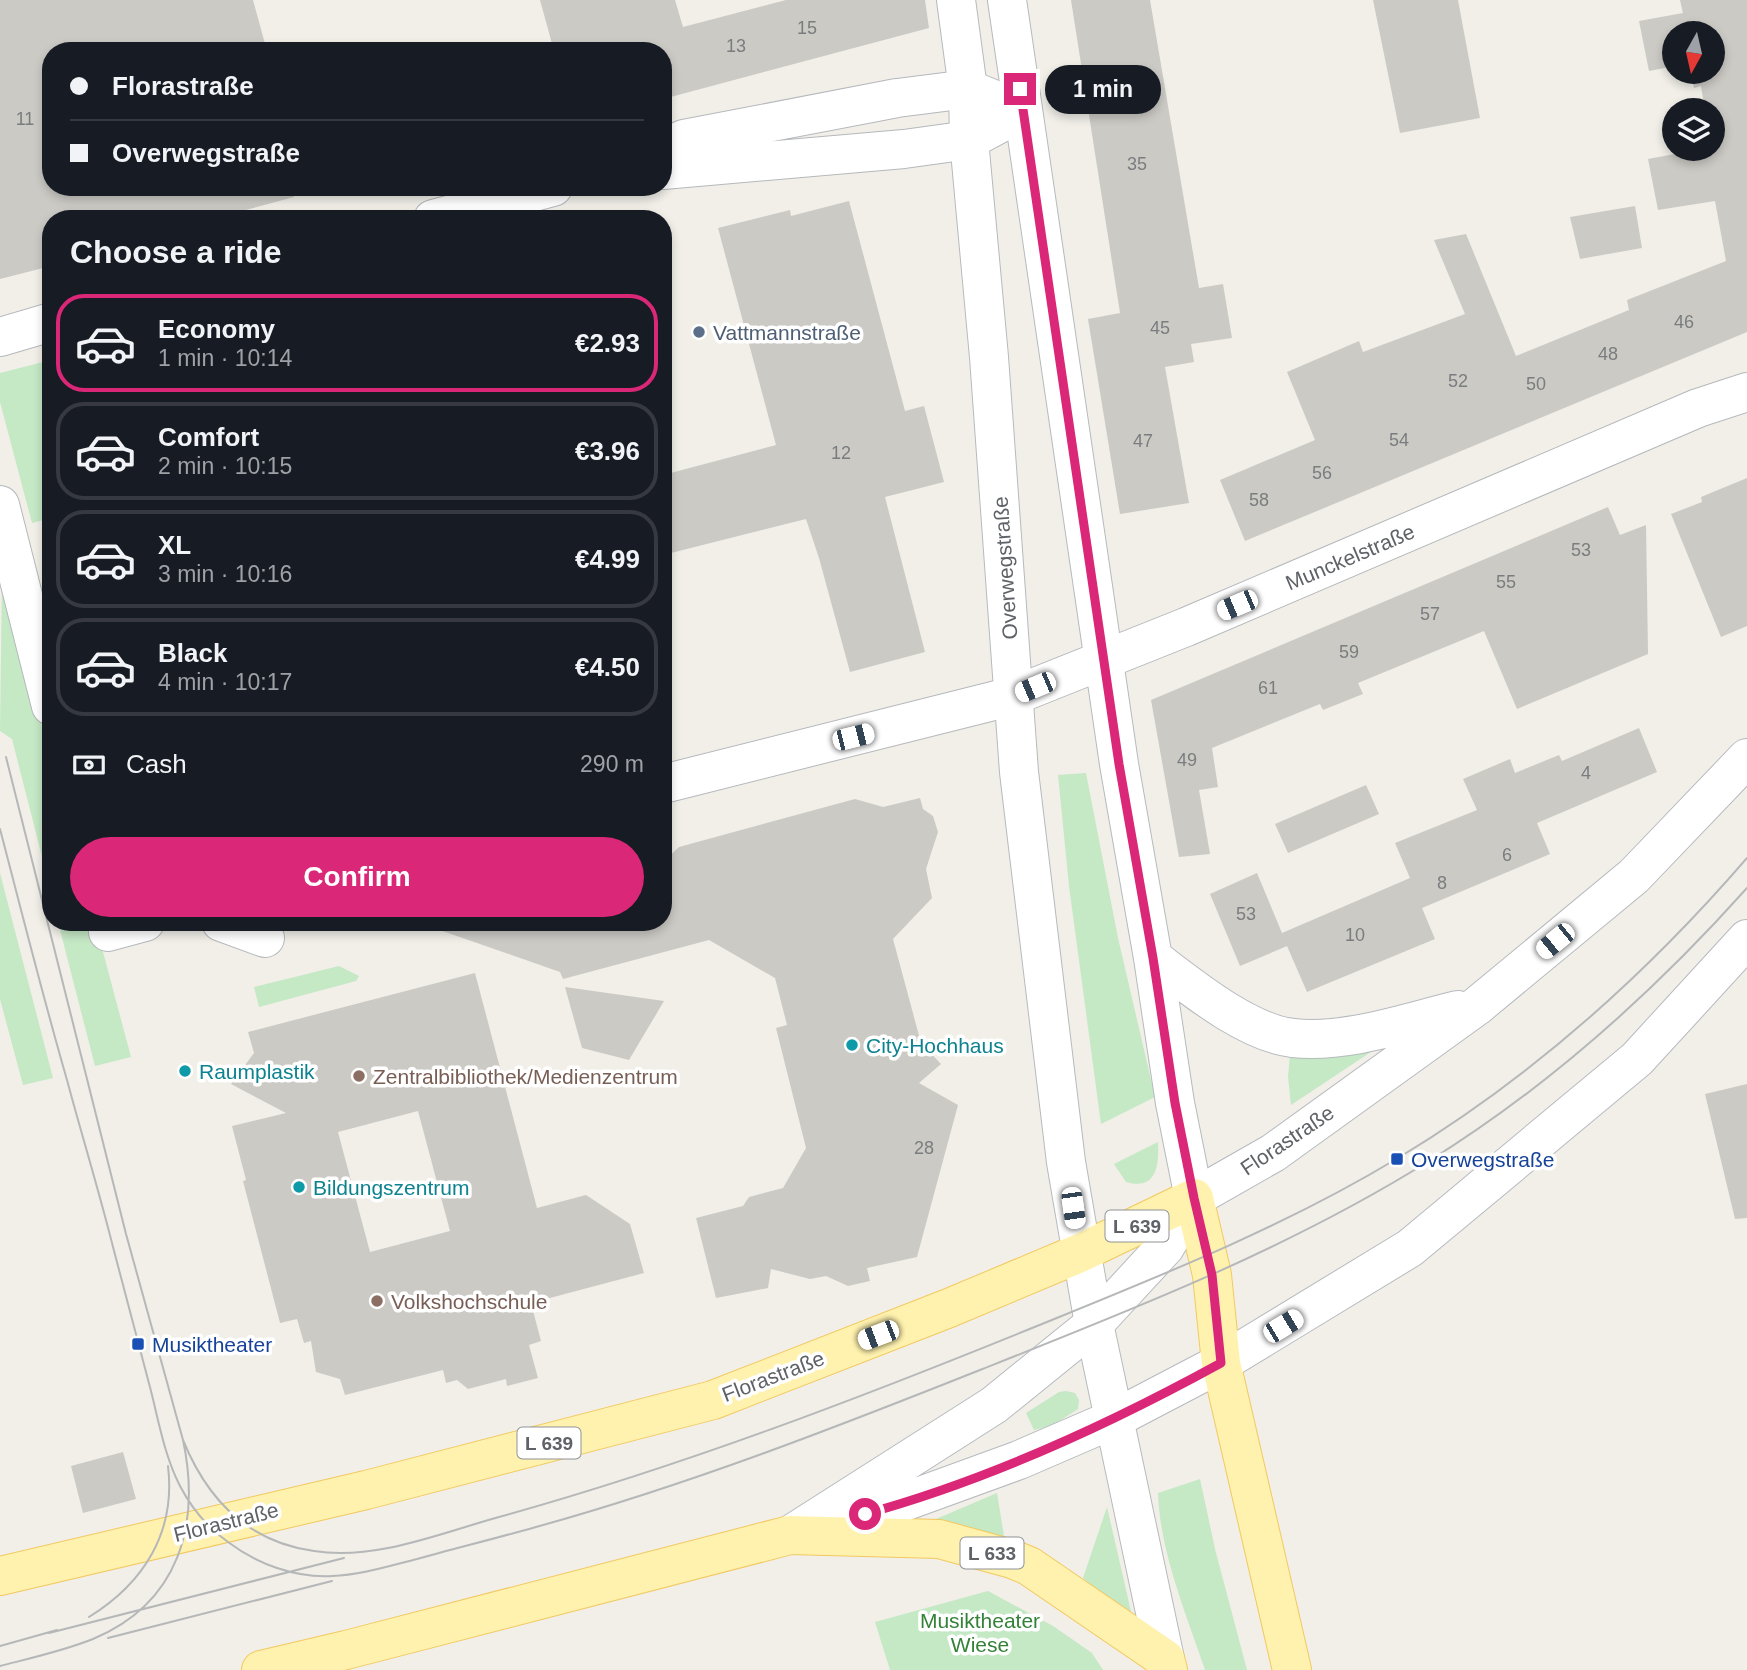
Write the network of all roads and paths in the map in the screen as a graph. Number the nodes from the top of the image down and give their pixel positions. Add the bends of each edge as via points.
1 (956, 0) edge
2 (1007, 0) edge
3 (968, 89) junction
4 (1023, 111) junction
5 (969, 140) junction
6 (672, 144) edge
7 (672, 169) edge
8 (519, 196) edge
9 (467, 210) edge
10 (42, 325) edge
11 (0, 337) edge
12 (1747, 392) edge
13 (0, 505) edge
14 (1104, 658) junction
15 (42, 671) edge
16 (1013, 696) junction
17 (1747, 758) edge
18 (672, 782) edge
19 (112, 931) edge
20 (246, 931) edge
21 (108, 932) dead end
22 (265, 938) dead end
23 (1747, 939) edge
24 (1153, 958) junction
25 (1477, 1006) junction
26 (1194, 1198) junction
27 (1080, 1253) junction
28 (1094, 1324) junction
29 (1221, 1363) junction
30 (1114, 1419) junction
31 (790, 1535) junction
32 (0, 1576) edge
33 (1167, 1665) edge
34 (261, 1670) edge
35 (1292, 1670) edge

1 - 3 main road, Overwegstraße / L 633
2 - 4 main road
3 - 4 main road
3 - 5 main road, Overwegstraße / L 633
3 - 6 main road via 897,98
4 - 5 main road
4 - 14 main road
5 - 7 main road
5 - 16 main road, Overwegstraße / L 633
8 - 9 main road
10 - 11 main road
12 - 14 main road, Munckelstraße via 1698,408
13 - 15 main road
14 - 16 main road, Munckelstraße
14 - 24 main road
16 - 18 main road, Munckelstraße
16 - 27 main road, Overwegstraße / L 633
17 - 25 main road, Florastraße via 1634,876
19 - 21 main road
20 - 22 main road
23 - 29 main road via 1637,1059 1410,1248
24 - 25 main road, Florastraße via 1206,998 1266,1031 1293,1038 1344,1037
24 - 26 main road
25 - 26 main road, Florastraße via 1273,1153
26 - 27 main road, Florastraße / L 639
26 - 28 main road via 1165,1247
26 - 29 main road via 1212,1275
27 - 28 main road, Overwegstraße / L 633
27 - 32 main road, Florastraße / L 639 via 713,1400 366,1490
28 - 30 main road, Overwegstraße / L 633
28 - 31 main road via 994,1405
29 - 30 main road
29 - 35 main road
30 - 31 main road via 890,1507
30 - 33 main road, Overwegstraße / L 633
31 - 33 main road, L 633 via 939,1539 1012,1559 1029,1566
31 - 34 main road

